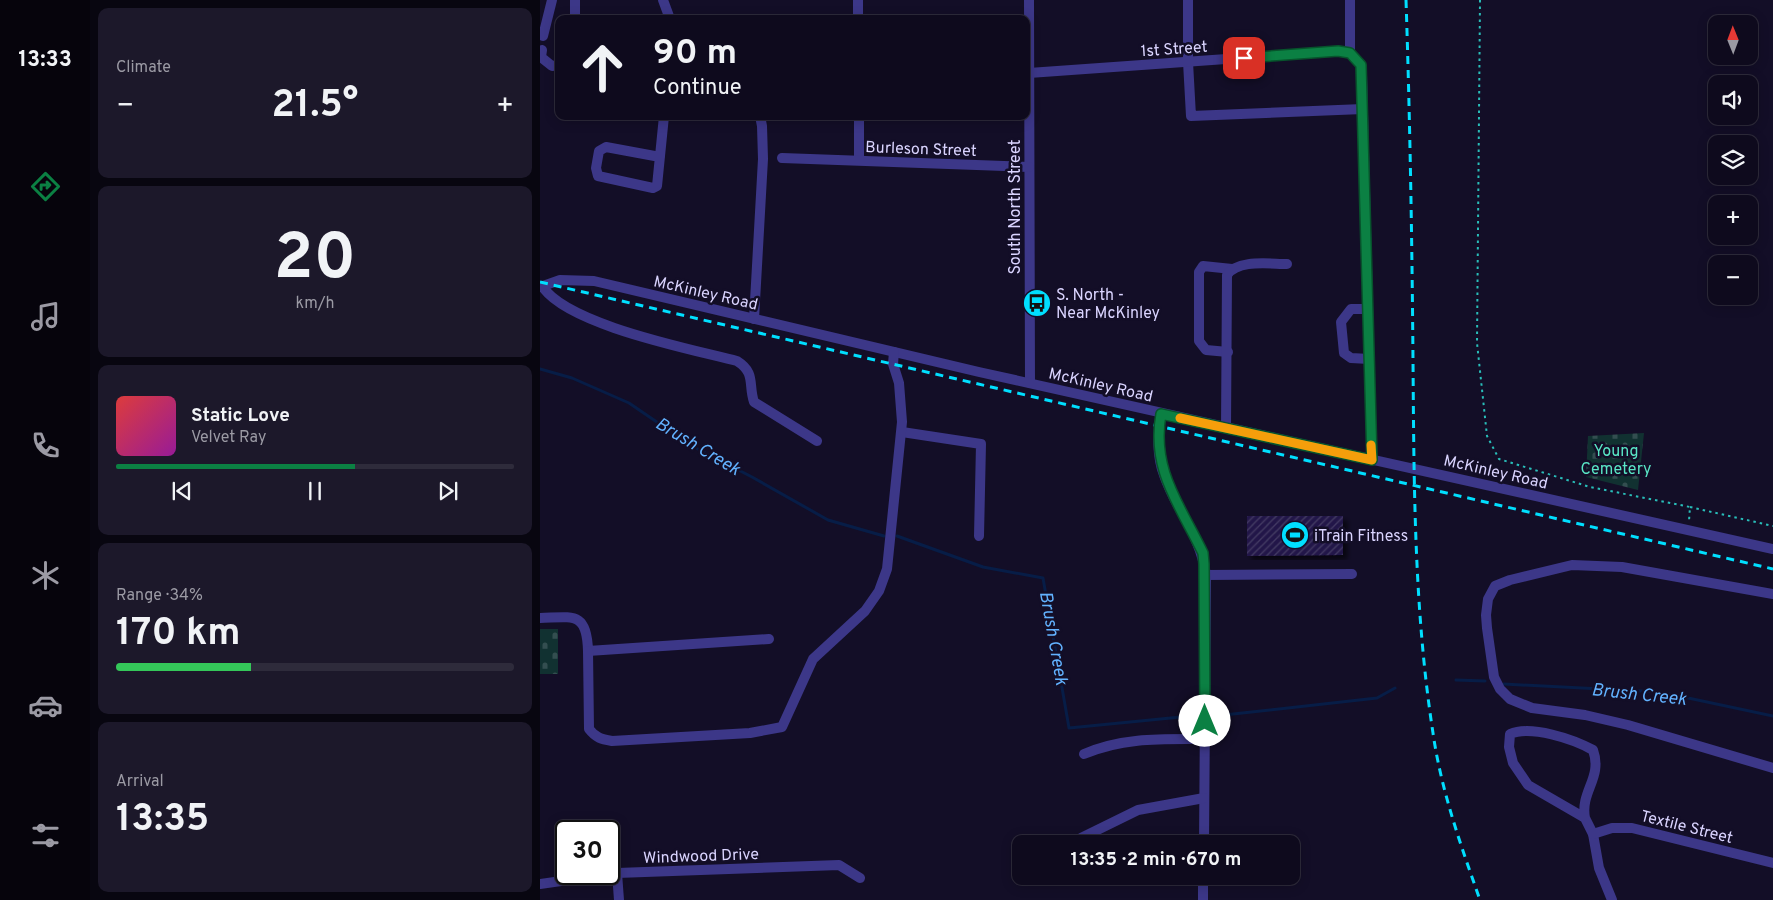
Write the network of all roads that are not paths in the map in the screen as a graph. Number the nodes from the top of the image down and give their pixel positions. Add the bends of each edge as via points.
1 (552, 0) edge
2 (575, 0) edge
3 (663, 0) edge
4 (858, 0) edge
5 (1029, 0) edge
6 (1188, 0) edge
7 (1350, 0) edge
8 (575, 15) edge
9 (669, 15) edge
10 (858, 15) edge
11 (1029, 15) edge
12 (543, 36) dead end
13 (542, 50) dead end
14 (1350, 53) junction
15 (1188, 62) junction
16 (555, 66) edge
17 (1030, 73) edge
18 (1363, 109) junction
19 (664, 120) edge
20 (761, 120) edge
21 (859, 120) edge
22 (1029, 120) edge
23 (660, 156) junction
24 (782, 158) dead end
25 (859, 160) junction
26 (1029, 167) junction
27 (1286, 264) dead end
28 (1232, 269) junction
29 (541, 286) edge
30 (1368, 309) junction
31 (754, 319) junction
32 (894, 352) junction
33 (1228, 352) junction
34 (1369, 359) junction
35 (1030, 383) junction
36 (1161, 414) junction
37 (1226, 428) junction
38 (902, 432) junction
39 (817, 441) dead end
40 (1372, 460) junction
41 (979, 536) dead end
42 (1773, 549) edge
43 (1352, 574) dead end
44 (1206, 575) junction
45 (1773, 594) edge
46 (540, 618) edge
47 (769, 639) dead end
48 (588, 651) junction
49 (1205, 739) junction
50 (1084, 754) dead end
51 (1773, 768) edge
52 (1204, 798) junction
53 (1585, 818) junction
54 (1593, 834) junction
55 (1087, 835) edge
56 (1204, 835) edge
57 (1773, 863) edge
58 (620, 874) edge
59 (860, 878) dead end
60 (555, 882) edge
61 (540, 884) edge
62 (617, 885) edge
63 (1203, 885) edge
64 (618, 900) edge
65 (1203, 900) edge
66 (1612, 900) edge

1 - 12 street
2 - 8 street
3 - 9 street
4 - 10 street
5 - 11 street, South North Street
6 - 15 street
7 - 14 street
13 - 16 street via 541,58
14 - 15 street, 1st Street via 1338,51
14 - 18 street via 1361,65
15 - 17 street, 1st Street
15 - 18 street via 1191,116
18 - 30 street
19 - 23 street
20 - 31 street via 763,158
21 - 25 street
22 - 26 street, South North Street
23 - 23 street via 656,186 652,188 598,176 599,151 606,147
24 - 25 street, Burleson Street
25 - 26 street, Burleson Street
26 - 35 street, South North Street
27 - 28 street via 1243,265
28 - 33 street via 1227,275
28 - 33 street via 1203,266 1199,272 1199,341 1206,350
29 - 31 street, McKinley Road via 560,280 582,279
29 - 39 street via 548,296 612,329 737,361 746,367 751,377 750,392 754,402
30 - 34 street
30 - 34 street via 1351,309 1341,322 1344,353 1352,358
31 - 32 street, McKinley Road
32 - 35 street, McKinley Road
32 - 38 street
33 - 37 street
34 - 40 street
35 - 36 street, McKinley Road
36 - 37 street, McKinley Road
36 - 44 street via 1159,450 1163,474 1203,553
37 - 40 street, McKinley Road
38 - 41 street via 981,444
38 - 48 street via 887,569 879,591 865,610 813,659 782,727 750,733 601,739 589,729
40 - 42 street, McKinley Road
43 - 44 street
44 - 49 street
45 - 51 street via 1622,567 1572,565 1495,586 1488,599 1486,615 1494,677 1510,699 1532,708 1585,715 1628,726
46 - 48 street via 577,619 588,632
47 - 48 street
49 - 50 street via 1123,742
49 - 52 street
52 - 55 street via 1138,810
52 - 56 street
53 - 53 street via 1528,785 1513,763 1510,734 1530,730 1583,744 1593,750 1597,769 1585,798
53 - 54 street
54 - 57 street, Textile Street via 1612,828 1632,828
54 - 66 street via 1600,868
58 - 59 street, Windwood Drive via 839,865
60 - 61 street, Windwood Drive
62 - 64 street
63 - 65 street

